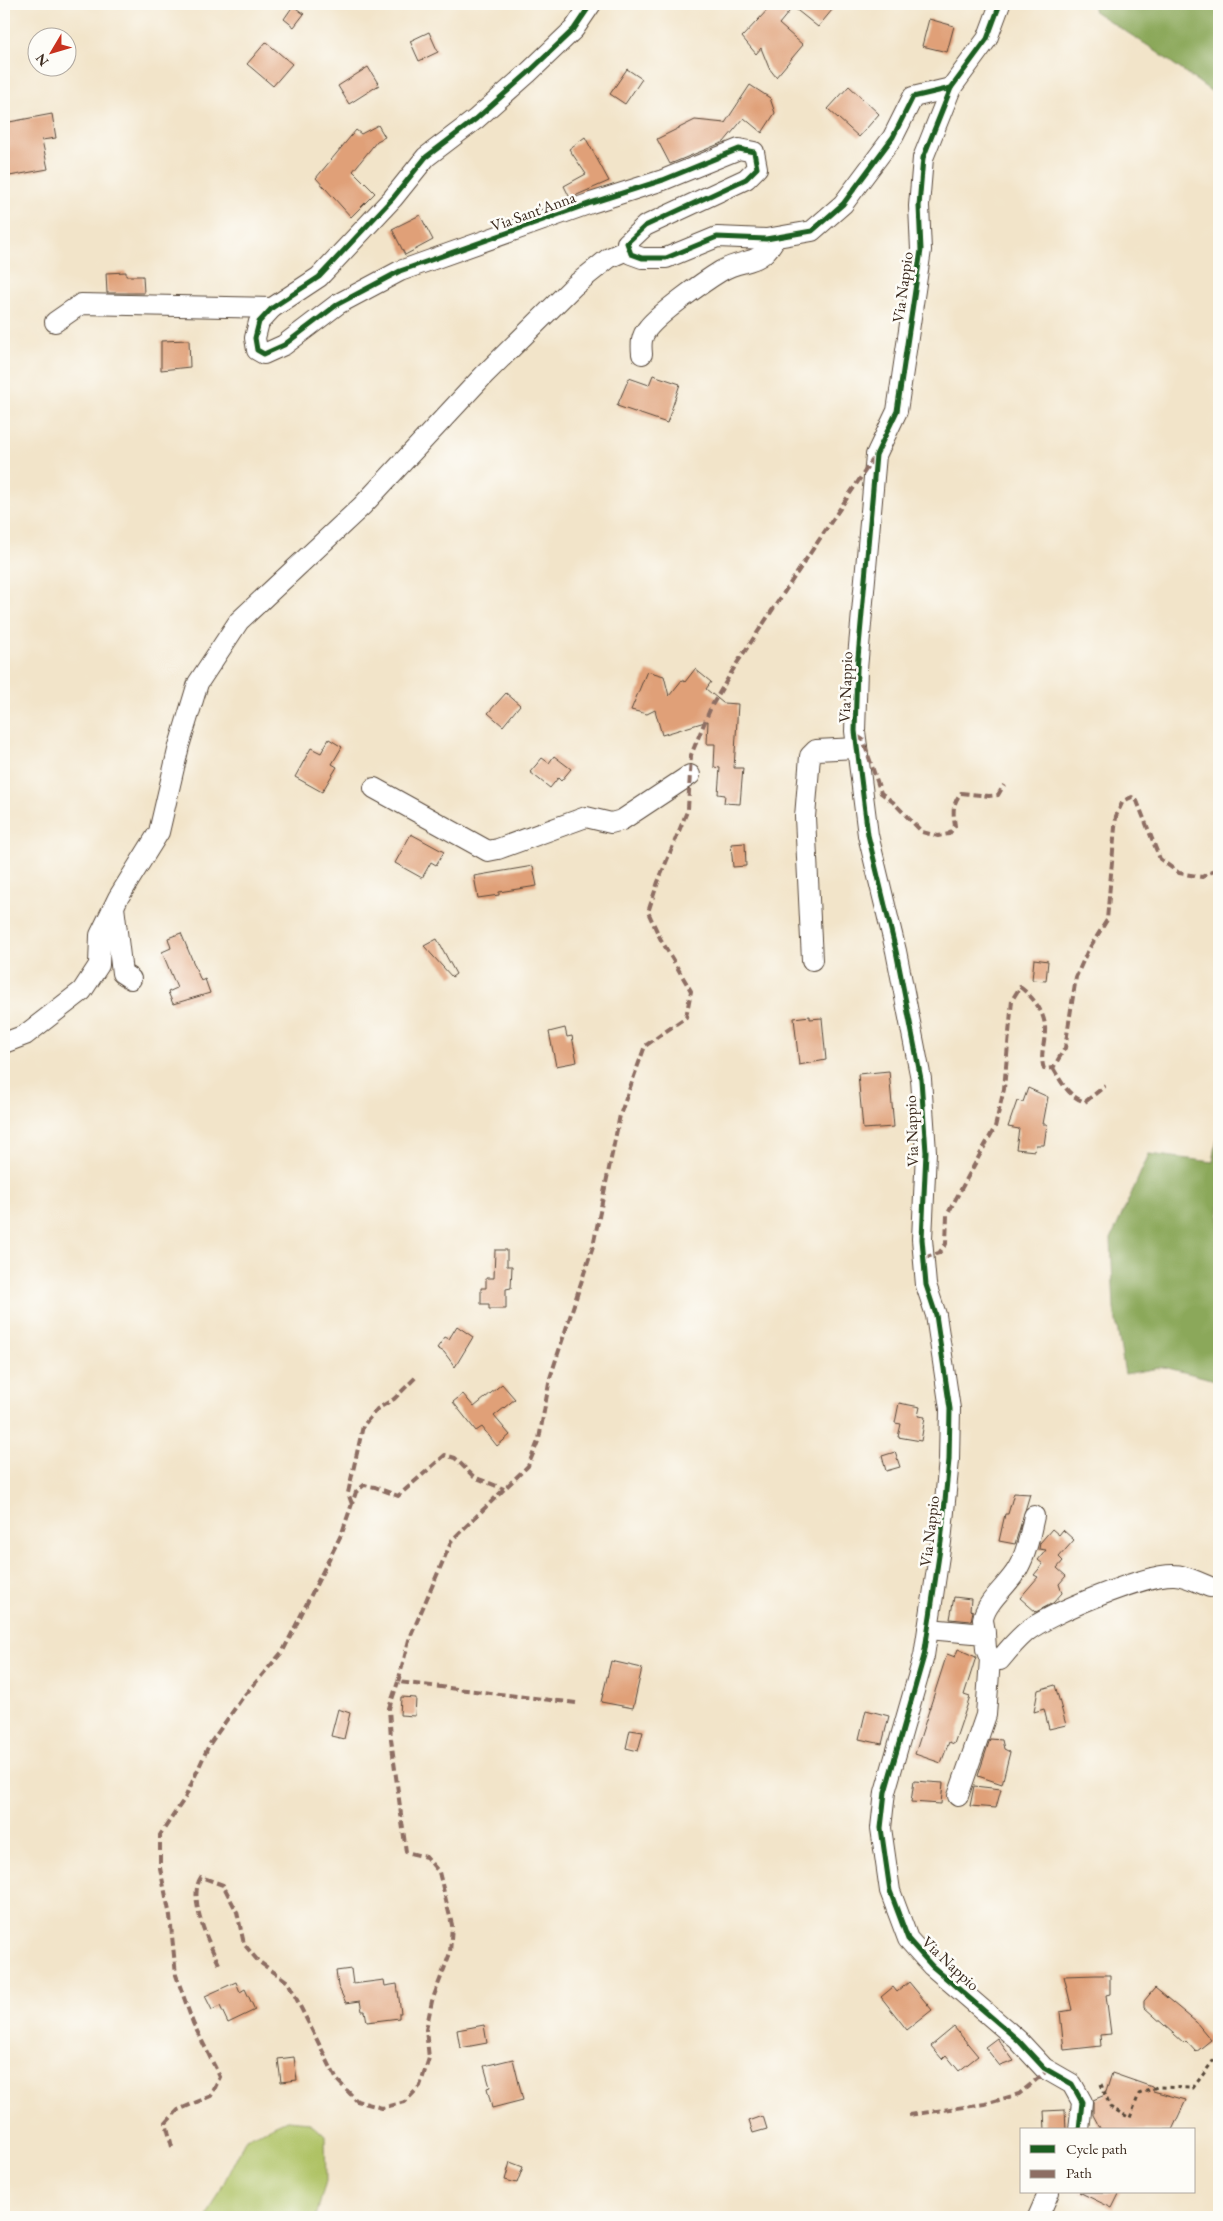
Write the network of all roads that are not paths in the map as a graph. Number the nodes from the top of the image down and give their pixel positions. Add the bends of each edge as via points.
1 (591, 4) edge
2 (1000, 4) edge
3 (951, 88) junction
4 (775, 238) junction
5 (629, 249) junction
6 (272, 308) junction
7 (55, 322) dead end
8 (642, 354) dead end
9 (857, 748) junction
10 (690, 775) dead end
11 (374, 788) dead end
12 (114, 907) junction
13 (812, 960) dead end
14 (131, 979) dead end
15 (4, 1042) edge
16 (1034, 1516) dead end
17 (1210, 1587) dead end
18 (928, 1629) junction
19 (985, 1634) junction
20 (990, 1659) junction
21 (958, 1796) dead end
22 (1078, 2128) edge
23 (1048, 2194) edge
24 (1038, 2217) edge

1 - 6 street, Via Sant'Anna via 574,29 528,73 476,120 426,157 393,198 319,277
2 - 3 street, Via Nappio via 987,39
3 - 4 street via 913,97 893,138 843,204 812,231
3 - 9 street, Via Nappio via 923,158 919,206 921,250 897,411 876,455 857,670
4 - 5 street via 717,237 666,258 642,258 631,254
4 - 8 street via 768,251 758,258 723,270 662,316 641,341
5 - 6 street, Via Sant'Anna via 627,243 645,226 746,179 757,168 754,152 739,150 663,180 400,271 338,304 284,345 264,354 257,350 255,338 260,322
5 - 12 street via 609,258 574,286 484,375 362,506 238,621 198,683 159,832
6 - 7 street via 81,304
9 - 13 street via 816,750 810,756 805,817
9 - 18 street, Via Nappio via 868,835 896,952 921,1079 926,1152 922,1239 926,1285 936,1315 950,1409 941,1542
10 - 11 street via 622,820 611,823 586,818 488,851
12 - 14 street via 122,973
12 - 15 street via 100,935 99,965 82,991 25,1035
16 - 19 street via 1026,1552 1007,1586 992,1600 983,1619
17 - 20 street via 1176,1575 1149,1578 1048,1618 1027,1632 1000,1660
18 - 19 street
18 - 22 street, Via Nappio via 924,1656 885,1792 881,1828 890,1891 908,1939 932,1966 1018,2040 1044,2068 1072,2084 1082,2102
19 - 20 street
20 - 21 street via 986,1715
23 - 24 street

